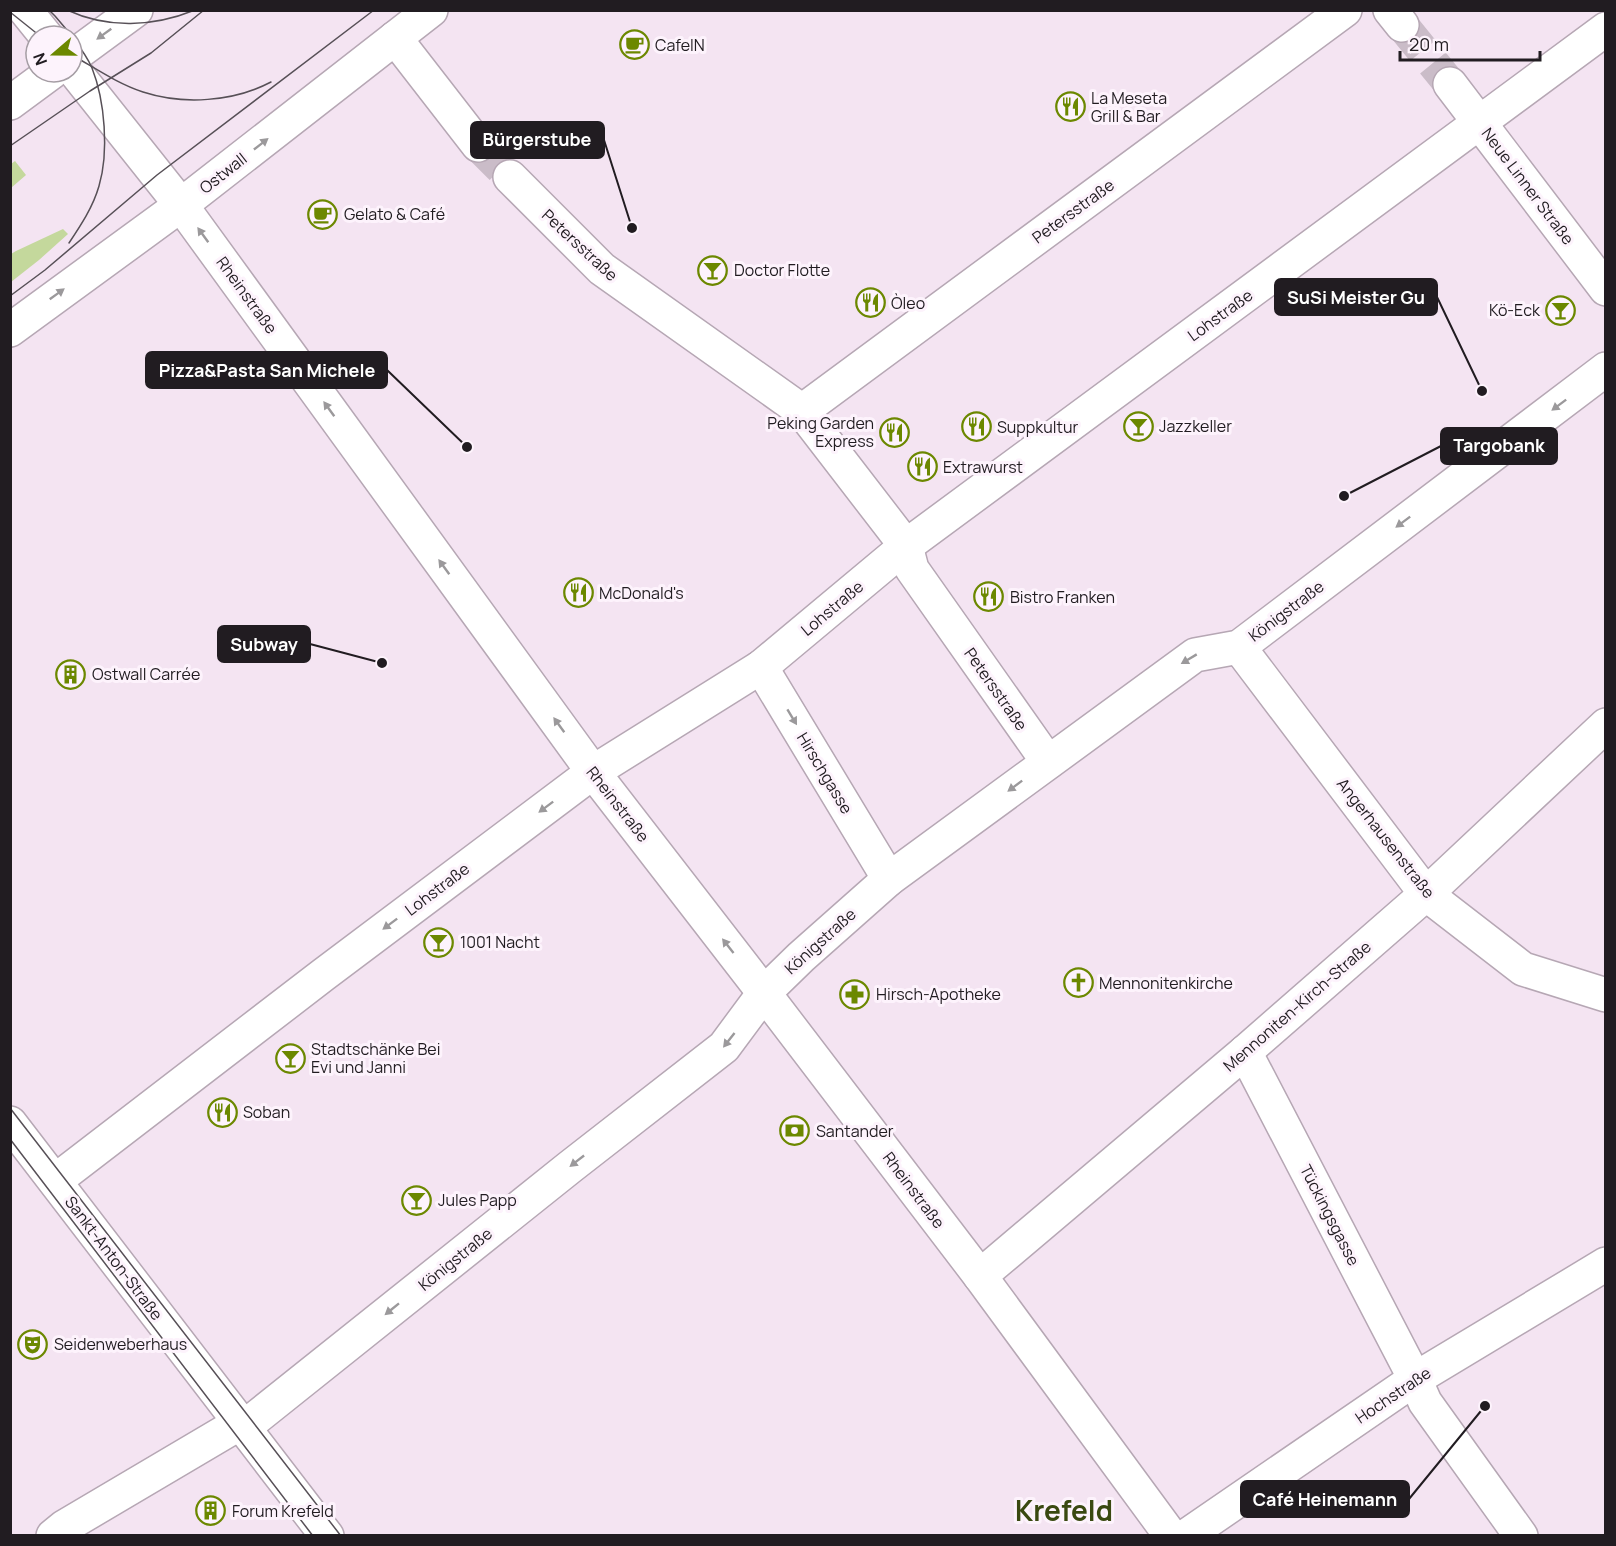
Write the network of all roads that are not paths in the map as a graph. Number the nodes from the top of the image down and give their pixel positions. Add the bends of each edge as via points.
1 (25, 10) edge
2 (136, 10) edge
3 (431, 10) edge
4 (1345, 10) edge
5 (36, 24) edge
6 (1605, 29) edge
7 (395, 38) junction
8 (84, 48) edge
9 (84, 83) edge
10 (36, 84) edge
11 (1450, 84) tunnel mouth
12 (10, 103) edge
13 (1479, 123) junction
14 (478, 145) tunnel mouth
15 (510, 177) tunnel mouth
16 (182, 205) junction
17 (1605, 289) edge
18 (10, 330) edge
19 (1605, 369) edge
20 (802, 411) junction
21 (906, 546) junction
22 (1239, 647) junction
23 (761, 667) junction
24 (1605, 725) edge
25 (1048, 762) junction
26 (593, 772) junction
27 (889, 879) junction
28 (1426, 894) junction
29 (764, 993) junction
30 (1605, 995) edge
31 (1245, 1052) junction
32 (10, 1123) edge
33 (55, 1181) junction
34 (1605, 1264) edge
35 (980, 1276) junction
36 (1415, 1379) junction
37 (240, 1423) junction
38 (52, 1536) edge
39 (327, 1536) edge
40 (1171, 1536) edge
41 (1186, 1536) edge
42 (1521, 1536) edge

1 - 5 street
2 -> 8 street
3 - 7 street, Ostwall
4 - 20 street, Petersstraße
6 - 13 street, Lohstraße
7 - 14 street
16 -> 7 street, Ostwall
9 - 16 street, Rheinstraße
10 - 12 street
11 - 13 street, Neue Linner Straße
13 - 17 street, Neue Linner Straße
13 - 21 street, Lohstraße
15 - 20 street, Petersstraße via 602,269
18 -> 16 street, Ostwall
26 -> 16 street, Rheinstraße
19 -> 22 street, Königstraße
20 - 21 street, Petersstraße
21 - 23 street, Lohstraße
21 - 25 street, Petersstraße via 912,569
22 -> 25 street, Königstraße via 1195,655
22 - 28 street, Angerhausenstraße
23 - 26 street, Lohstraße
23 -> 27 street, Hirschgasse
24 - 28 street, Mennoniten-Kirch-Straße
25 -> 27 street, Königstraße
29 -> 26 street, Rheinstraße
26 -> 33 street, Lohstraße
27 - 29 street, Königstraße
28 - 30 street, Angerhausenstraße via 1523,969
28 - 31 street, Mennoniten-Kirch-Straße
29 - 35 street, Rheinstraße
29 -> 37 street, Königstraße via 724,1047 252,1421
31 - 35 street, Mennoniten-Kirch-Straße
31 - 36 street, Tückingsgasse
32 - 33 street, Sankt-Anton-Straße
33 - 37 street, Sankt-Anton-Straße
34 - 36 street, Hochstraße
35 - 40 street, Rheinstraße
36 - 41 street, Hochstraße
36 - 42 street, Tückingsgasse via 1425,1402
37 - 38 street, Königstraße
37 - 39 street, Sankt-Anton-Straße

